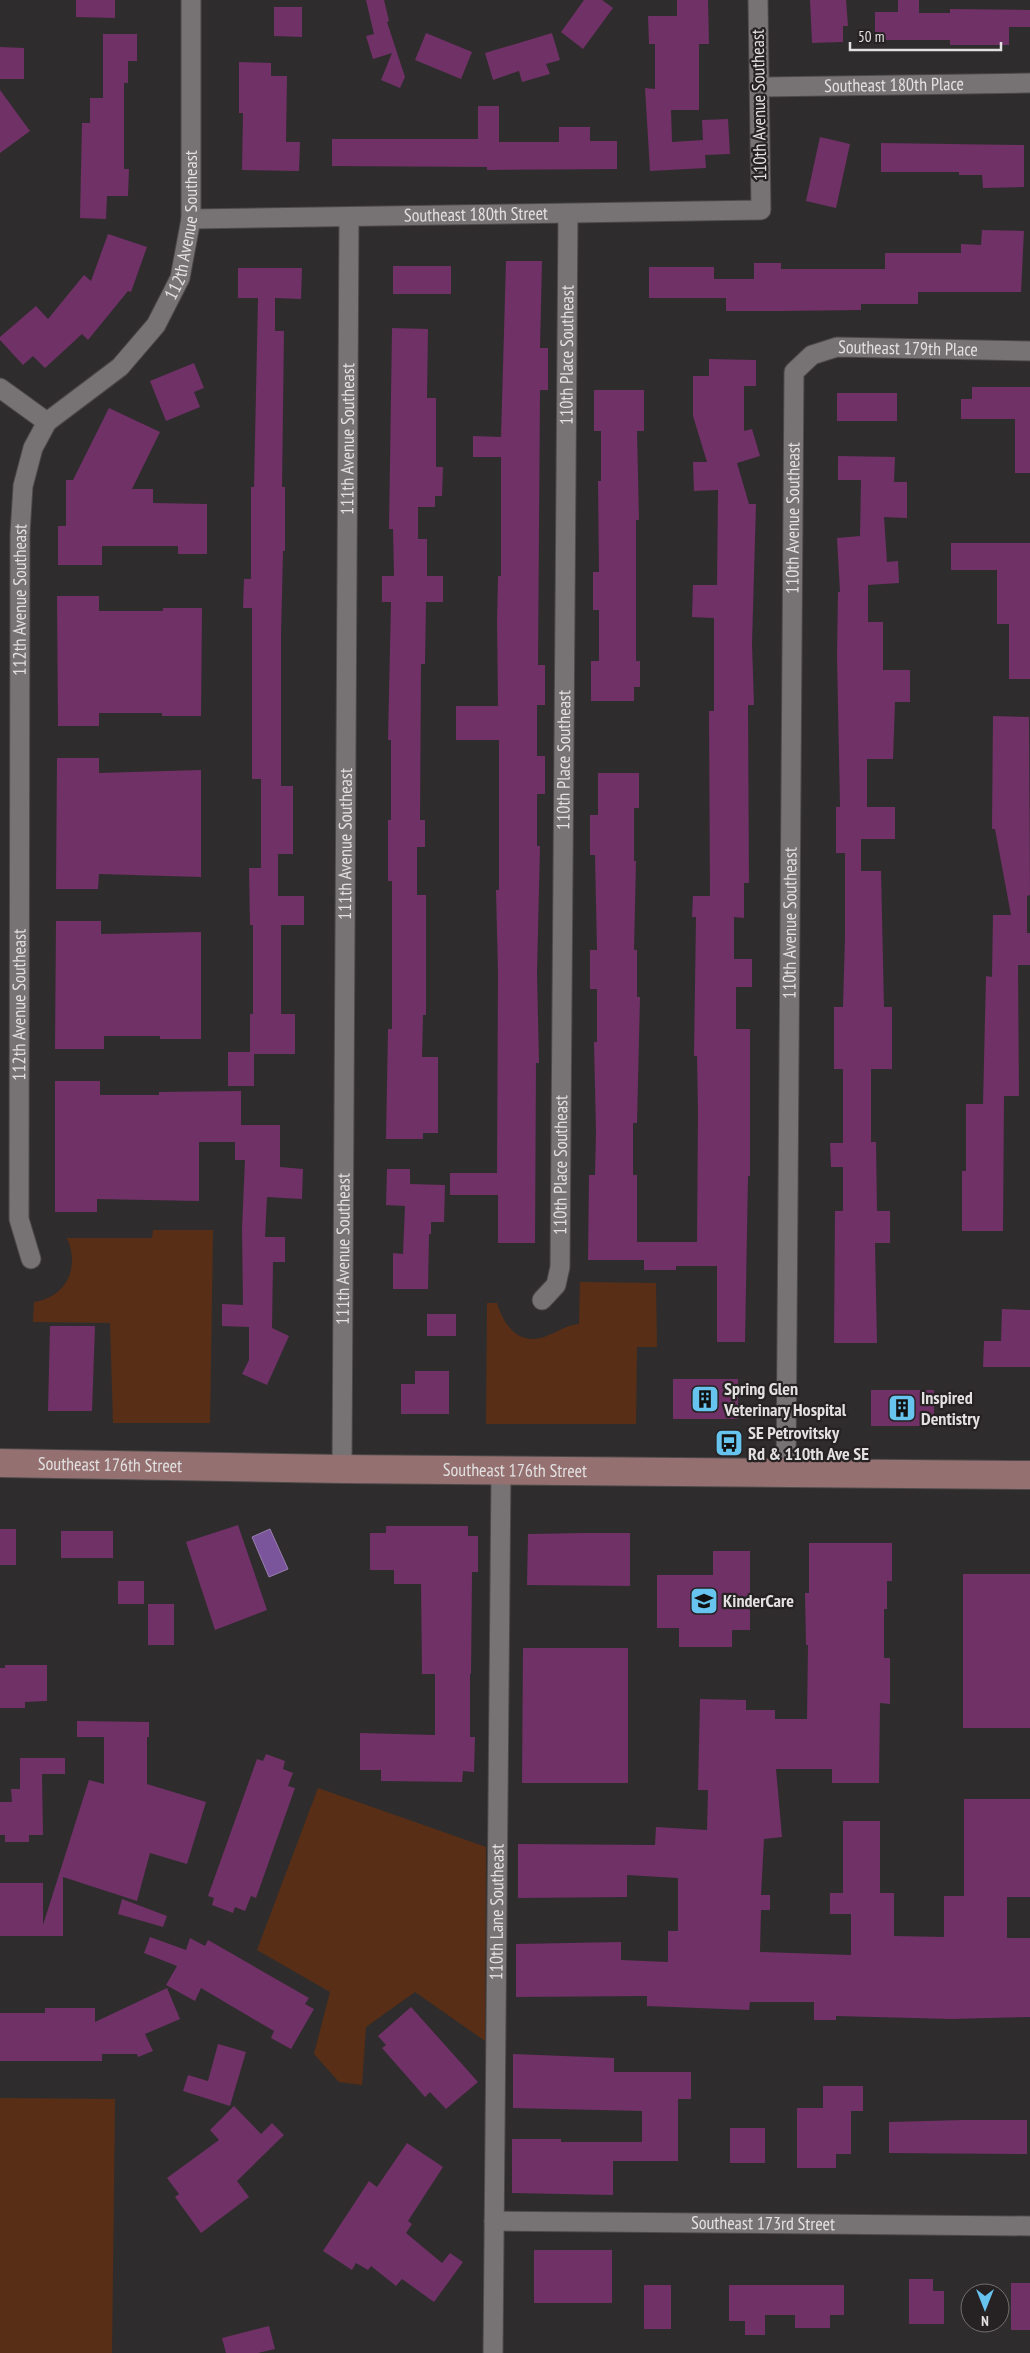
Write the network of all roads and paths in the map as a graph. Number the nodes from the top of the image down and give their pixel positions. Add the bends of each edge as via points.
1 (191, 0) edge
2 (758, 0) edge
3 (1030, 83) edge
4 (759, 86) junction
5 (761, 210) joint
6 (568, 215) junction
7 (349, 218) junction
8 (191, 219) junction
9 (1030, 351) edge
10 (794, 372) joint
11 (0, 388) edge
12 (47, 422) junction
13 (31, 1259) dead end
14 (542, 1300) dead end
15 (0, 1463) edge
16 (342, 1469) junction
17 (501, 1471) junction
18 (786, 1474) junction
19 (1030, 1475) edge
20 (494, 2221) junction
21 (1030, 2226) edge
22 (493, 2353) edge

1 - 8 street, 112th Avenue Southeast
2 - 4 street, 110th Avenue Southeast
3 - 4 street, Southeast 180th Place
4 - 5 street, 110th Avenue Southeast
5 - 6 street, Southeast 180th Street
6 - 7 street, Southeast 180th Street
6 - 14 street, 110th Place Southeast via 560,1267 556,1284
7 - 8 street, Southeast 180th Street
7 - 16 street, 111th Avenue Southeast
8 - 12 street, 112th Avenue Southeast via 180,278 156,325 120,367
9 - 10 street, Southeast 179th Place via 837,347 812,355
10 - 18 street, 110th Avenue Southeast
11 - 12 street
12 - 13 street, 112th Avenue Southeast via 33,448 22,486 20,534 19,1219
15 - 16 main road, Southeast 176th Street
16 - 17 main road, Southeast 176th Street
17 - 18 main road, Southeast 176th Street
17 - 20 street, 110th Lane Southeast
18 - 19 main road, Southeast 176th Street
20 - 21 street, Southeast 173rd Street
20 - 22 street, 110th Lane Southeast

